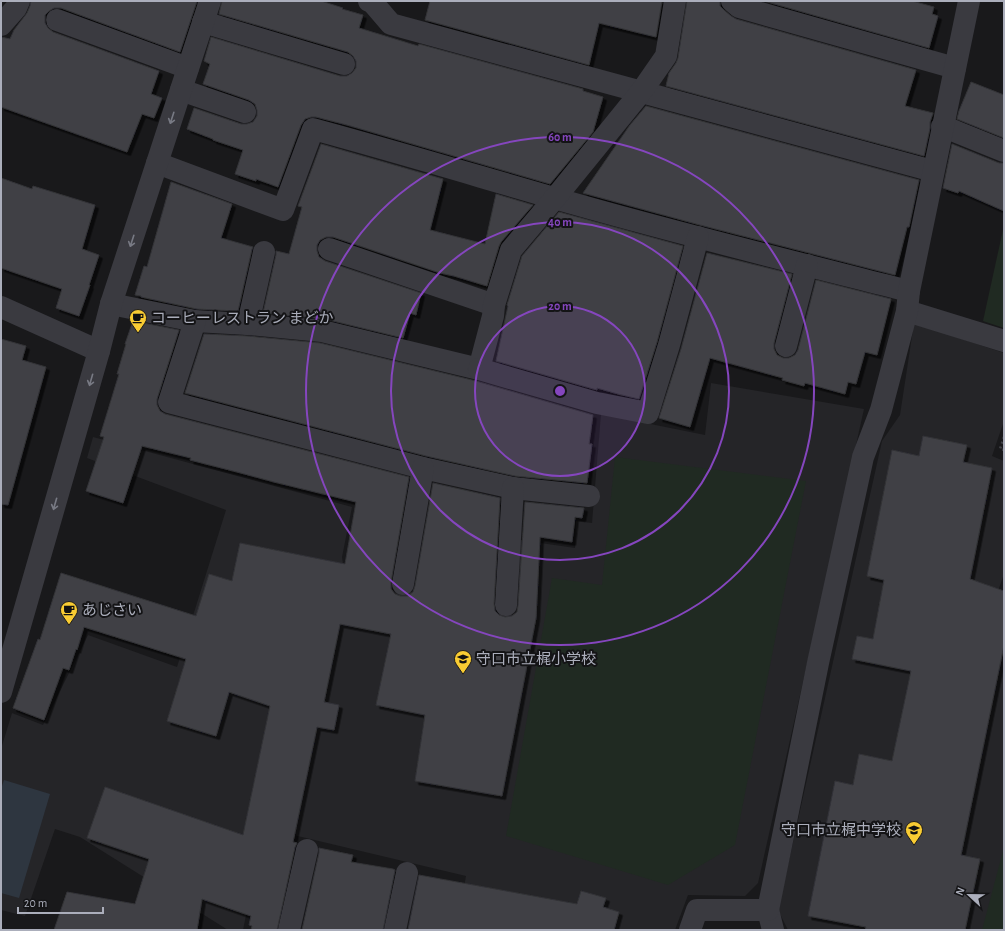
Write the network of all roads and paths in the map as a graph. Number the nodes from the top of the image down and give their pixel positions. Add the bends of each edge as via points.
1 (19, 1) edge
2 (210, 1) edge
3 (369, 1) edge
4 (676, 1) edge
5 (732, 1) edge
6 (962, 3) edge
7 (56, 20) dead end
8 (204, 22) junction
9 (1, 25) edge
10 (344, 64) dead end
11 (188, 68) junction
12 (955, 68) junction
13 (181, 90) junction
14 (641, 92) junction
15 (245, 112) dead end
16 (942, 126) junction
17 (1004, 151) edge
18 (157, 164) junction
19 (933, 172) junction
20 (555, 198) junction
21 (698, 237) junction
22 (329, 249) dead end
23 (264, 252) dead end
24 (807, 265) junction
25 (908, 301) junction
26 (111, 304) junction
27 (494, 305) junction
28 (1, 307) edge
29 (195, 321) junction
30 (248, 324) junction
31 (1004, 340) edge
32 (786, 346) dead end
33 (99, 351) junction
34 (479, 369) junction
35 (1004, 437) edge
36 (1004, 450) edge
37 (423, 468) junction
38 (513, 488) junction
39 (589, 496) dead end
40 (403, 584) dead end
41 (506, 605) dead end
42 (1, 692) edge
43 (307, 850) dead end
44 (407, 873) dead end
45 (770, 920) edge
46 (289, 930) edge
47 (395, 930) edge
48 (690, 930) edge

1 - 9 street
2 - 8 street
3 - 14 street via 391,24
4 - 14 street via 666,56
5 - 12 street via 739,7
6 - 12 street
7 - 11 street
8 - 10 street
8 - 11 street
11 - 13 street
12 - 16 street
13 - 15 street
13 -> 18 street
14 - 19 street
14 - 20 street
16 - 17 street
16 - 19 street
18 - 20 street via 283,210 313,129
18 -> 26 street
19 - 25 street
20 - 21 street
20 - 27 street via 511,250
21 - 24 street
21 - 34 street via 670,345 648,413 598,403
22 - 27 street
23 - 30 street
24 - 25 street
24 - 32 street
25 - 31 street
25 - 45 street via 881,410 863,457 818,663
26 - 29 street
26 - 33 street
27 - 34 street
28 - 33 street
29 - 30 street
29 - 37 street via 169,402
30 - 34 street via 322,331
33 -> 42 street
35 - 36 path via 1000,449
37 - 38 street
37 - 40 street
38 - 39 street
38 - 41 street
43 - 46 street
44 - 47 street
45 - 48 street via 697,910

